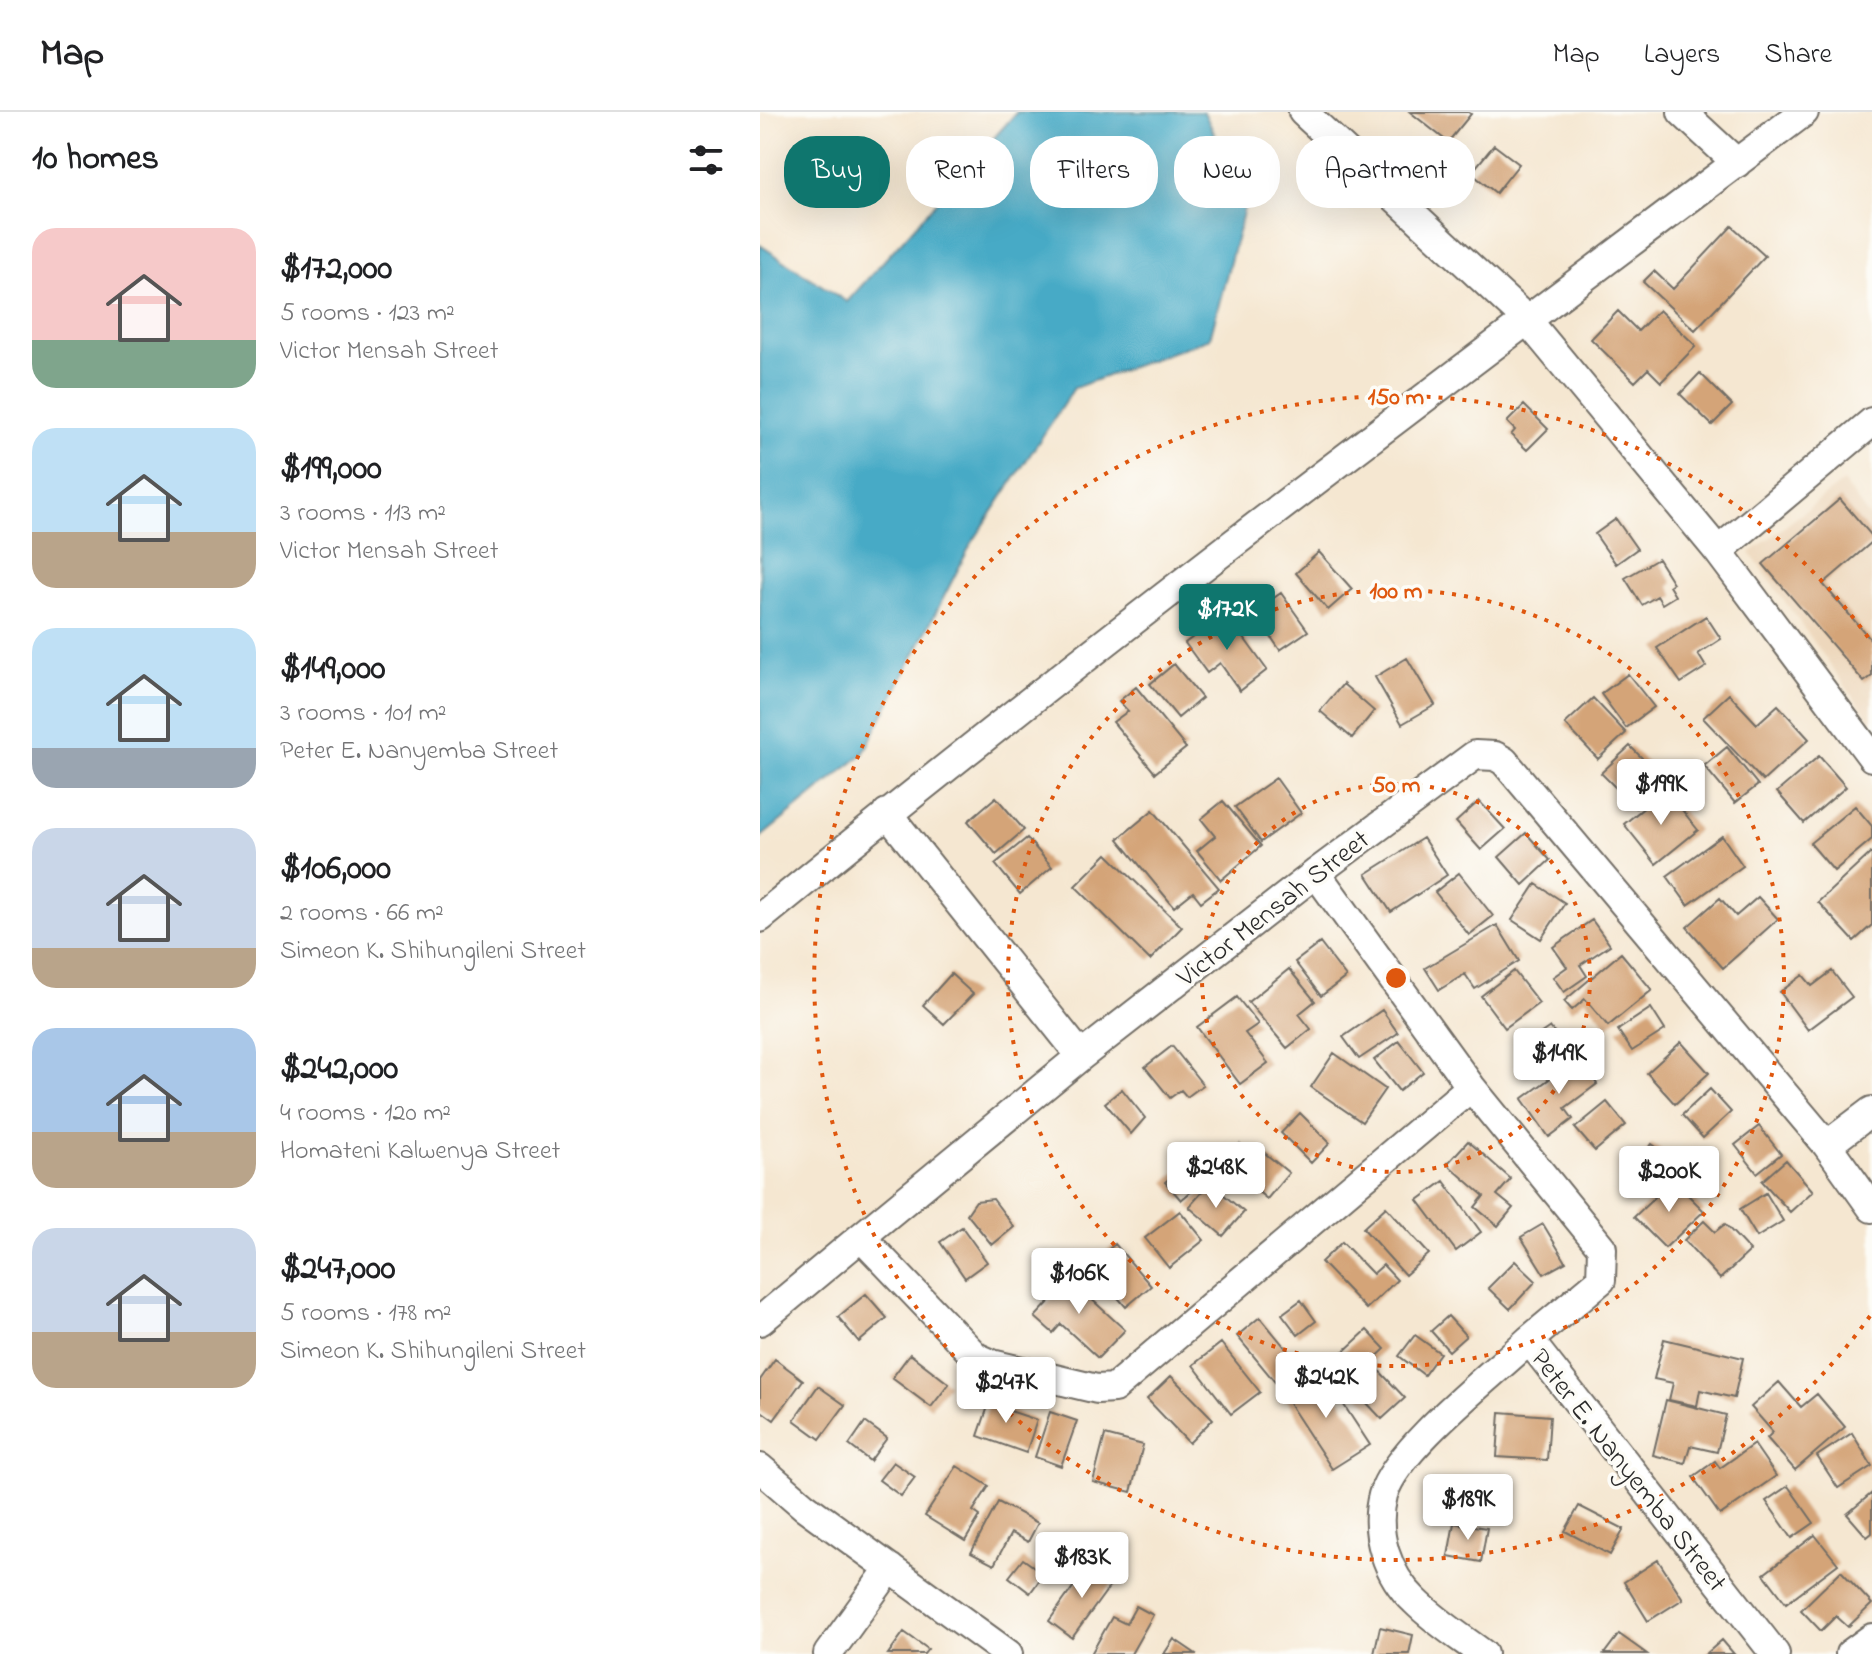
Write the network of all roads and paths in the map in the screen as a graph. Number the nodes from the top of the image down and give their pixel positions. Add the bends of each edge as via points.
1 (1303, 112) edge
2 (1682, 112) edge
3 (1804, 112) edge
4 (1737, 163) junction
5 (1527, 320) junction
6 (1872, 422) edge
7 (1718, 551) junction
8 (1872, 757) edge
9 (887, 813) junction
10 (1316, 873) junction
11 (760, 918) edge
12 (1081, 1056) junction
13 (1471, 1087) junction
14 (1872, 1111) edge
15 (1827, 1145) junction
16 (1872, 1208) edge
17 (861, 1237) junction
18 (760, 1321) edge
19 (1529, 1340) junction
20 (760, 1468) edge
21 (890, 1568) junction
22 (1872, 1638) edge
23 (828, 1654) edge
24 (1008, 1654) edge
25 (1483, 1654) edge
26 (1775, 1654) edge
27 (1850, 1654) edge

1 - 5 street
2 - 4 street
3 - 4 street
4 - 5 street
5 - 7 street
5 - 9 street
6 - 7 street
7 - 8 street
9 - 11 street
9 - 12 street
10 - 12 street, Victor Mensah Street
10 - 13 street, Peter E. Nanyemba Street
10 - 15 street, Victor Mensah Street via 1464,760 1495,756
12 - 17 street, Victor Mensah Street
13 - 17 street via 1114,1388 1097,1389 976,1357
13 - 19 street, Peter E. Nanyemba Street via 1602,1248 1601,1280
14 - 15 street
15 - 16 street, Victor Mensah Street
17 - 18 street, Victor Mensah Street
19 - 25 street via 1411,1450 1384,1493 1379,1524 1386,1562 1414,1600
19 - 26 street, Peter E. Nanyemba Street
20 - 21 street
21 - 23 street
21 - 24 street
22 - 27 street

